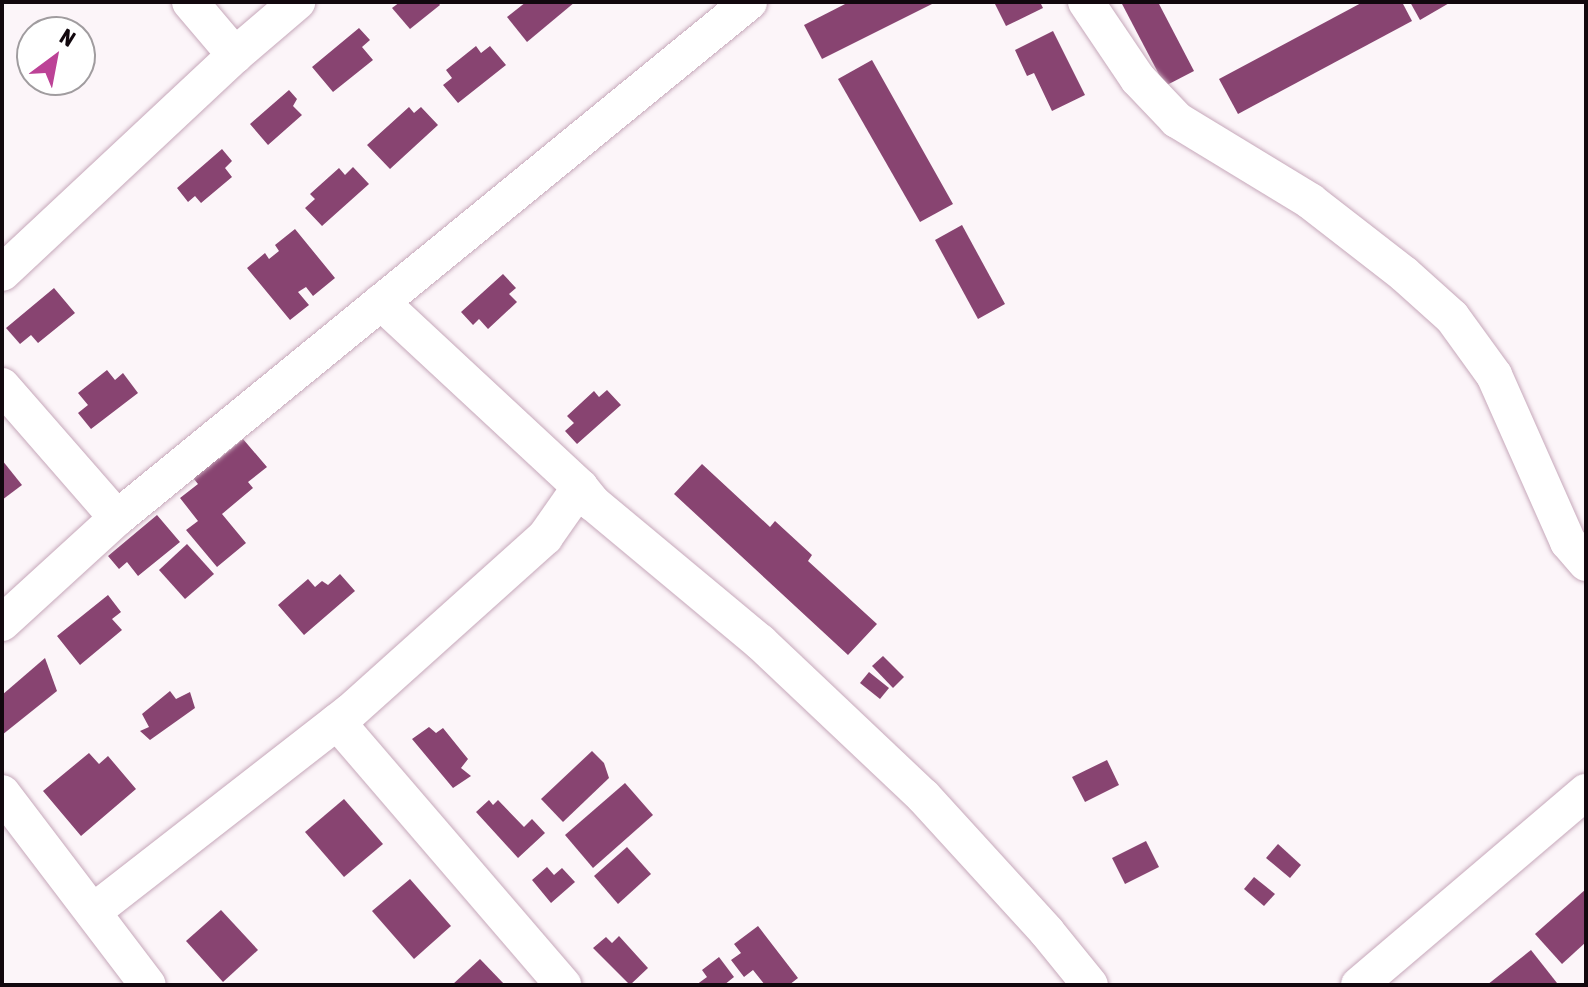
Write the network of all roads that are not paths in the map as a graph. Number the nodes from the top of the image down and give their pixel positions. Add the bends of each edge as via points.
1 (190, 2) edge
2 (297, 2) edge
3 (749, 2) edge
4 (1086, 2) edge
5 (235, 55) junction
6 (2, 273) edge
7 (381, 302) junction
8 (2, 386) edge
9 (580, 487) junction
10 (117, 518) junction
11 (1586, 563) edge
12 (2, 623) edge
13 (337, 722) junction
14 (1586, 792) edge
15 (2, 793) edge
16 (94, 911) junction
17 (148, 985) edge
18 (563, 985) edge
19 (1090, 985) edge
20 (1359, 985) edge

1 - 5 street
2 - 5 street
3 - 7 street
4 - 11 street via 1138,79 1177,120 1310,201 1452,317 1494,375 1568,542
5 - 6 street
7 - 9 street
7 - 10 street
8 - 10 street
9 - 13 street via 545,537
9 - 19 street via 760,642 923,796
10 - 12 street
13 - 16 street
13 - 18 street
14 - 20 street
15 - 16 street
16 - 17 street

